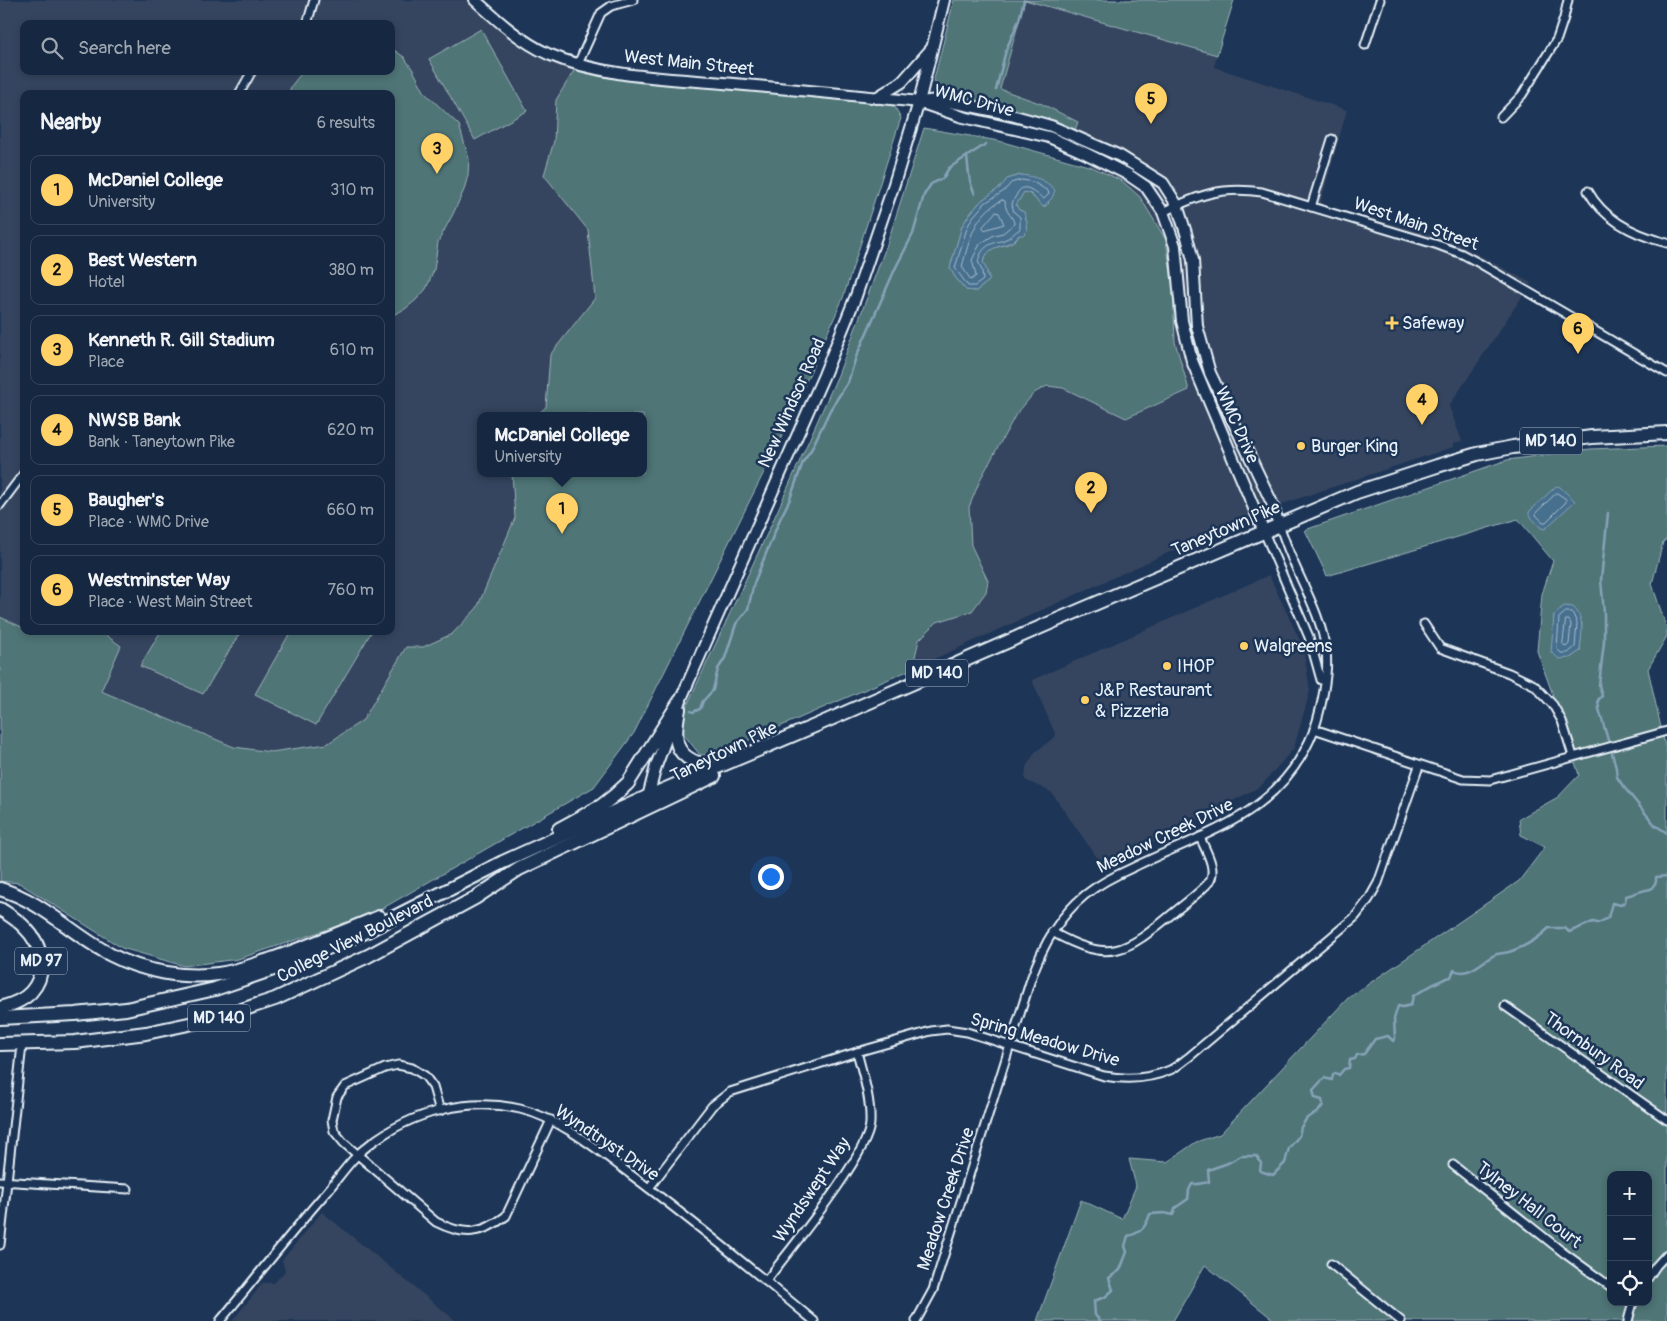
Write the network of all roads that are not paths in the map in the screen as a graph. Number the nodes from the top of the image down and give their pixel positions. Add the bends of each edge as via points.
1 (314, 0) edge
2 (475, 0) edge
3 (633, 0) edge
4 (944, 0) edge
5 (1380, 0) edge
6 (1568, 0) edge
7 (308, 20) edge
8 (1366, 45) dead end
9 (933, 46) junction
10 (578, 64) junction
11 (250, 75) edge
12 (241, 90) edge
13 (876, 98) junction
14 (919, 102) junction
15 (1501, 117) dead end
16 (1332, 139) dead end
17 (1588, 191) dead end
18 (1177, 205) junction
19 (1311, 207) junction
20 (1163, 212) junction
21 (1667, 243) edge
22 (1667, 373) edge
23 (1667, 433) edge
24 (20, 478) edge
25 (0, 505) edge
26 (1280, 525) junction
27 (1264, 532) junction
28 (1424, 624) dead end
29 (1323, 693) junction
30 (680, 702) junction
31 (817, 725) junction
32 (1314, 729) junction
33 (1667, 731) edge
34 (1573, 756) junction
35 (1419, 766) junction
36 (714, 768) junction
37 (649, 796) junction
38 (645, 810) junction
39 (1200, 837) junction
40 (503, 862) junction
41 (478, 875) junction
42 (0, 889) edge
43 (0, 909) edge
44 (1052, 932) junction
45 (1505, 1006) dead end
46 (0, 1008) edge
47 (0, 1018) edge
48 (0, 1044) edge
49 (22, 1044) junction
50 (1010, 1045) junction
51 (857, 1052) junction
52 (440, 1110) junction
53 (551, 1120) junction
54 (1667, 1120) edge
55 (358, 1155) junction
56 (1453, 1165) dead end
57 (3, 1181) edge
58 (649, 1188) junction
59 (128, 1189) dead end
60 (0, 1245) edge
61 (1667, 1254) edge
62 (1331, 1264) dead end
63 (1652, 1272) edge
64 (766, 1281) junction
65 (1607, 1284) edge
66 (1632, 1306) edge
67 (220, 1321) edge
68 (814, 1321) edge
69 (916, 1321) edge
70 (1401, 1321) edge
71 (1628, 1321) edge

1 - 7 street
2 - 10 main road, West Main Street via 529,44
3 - 10 street via 611,6 601,13
4 - 9 main road, New Windsor Road
5 - 8 street
6 - 15 street via 1556,39 1522,95
9 - 13 main road via 902,82
9 - 14 main road, New Windsor Road
10 - 13 main road, West Main Street via 637,75
11 - 12 street
13 - 14 main road, West Main Street
14 - 18 main road, WMC Drive via 937,100 961,104 1052,126 1137,166 1163,184
14 - 20 main road, WMC Drive via 963,117 1048,138 1085,153 1146,187
14 - 30 main road, New Windsor Road via 856,296
16 - 19 street
17 - 21 street via 1598,207 1615,221
18 - 19 street, West Main Street via 1219,191 1247,190
18 - 20 street, West Main Street
18 - 26 main road, WMC Drive via 1193,260 1197,326 1203,352
19 - 22 street, West Main Street via 1462,254
20 - 27 main road, WMC Drive via 1175,246 1182,321 1192,361
23 - 26 highway, Taneytown Pike / MD 140 via 1558,440 1477,454 1357,492
24 - 25 street
26 - 27 highway, Taneytown Pike / MD 140
26 - 29 street, Meadow Creek Drive via 1321,627 1326,653
27 - 29 street, Meadow Creek Drive via 1309,637
27 - 31 highway, Taneytown Pike / MD 140
28 - 34 street via 1440,648 1509,673 1534,686 1553,705 1562,721
29 - 32 street, Meadow Creek Drive
30 - 36 highway via 675,728 680,751 691,761
30 - 37 main road, New Windsor Road via 656,766
30 - 40 highway via 638,769 615,796
31 - 36 highway, Taneytown Pike / MD 140
31 - 38 highway, Taneytown Pike / MD 140
32 - 35 street
32 - 39 street, Meadow Creek Drive via 1298,763 1273,793 1250,811
33 - 34 street
34 - 35 street via 1490,780 1463,779
35 - 50 street, Spring Meadow Drive via 1378,883 1360,911 1172,1070 1126,1080 1104,1076
36 - 37 highway, Taneytown Pike / MD 140
37 - 38 main road, New Windsor Road
37 - 40 highway, College View Boulevard / MD 140
38 - 49 highway, College View Boulevard / MD 140 via 519,869 475,898 368,956 275,999 217,1018 146,1033 75,1042
39 - 44 street, Meadow Creek Drive via 1097,886 1070,909
39 - 44 street via 1212,867 1210,881 1136,942 1118,949 1095,950 1078,946
40 - 41 highway, College View Boulevard / MD 140
41 - 42 highway via 306,948 237,970 206,975 165,972 126,962 102,950 36,905
41 - 47 highway, College View Boulevard / MD 140 via 361,934 297,961 215,989 126,1009
43 - 46 highway, MD 97 via 26,928 40,950 41,962 37,982 31,992
44 - 50 street, Meadow Creek Drive via 1037,963
45 - 54 street, Thornbury Road
48 - 49 highway, College View Boulevard / MD 140
49 - 57 street
50 - 51 street, Spring Meadow Drive via 947,1029
50 - 69 street, Meadow Creek Drive via 933,1290
51 - 58 street, Spring Meadow Drive via 730,1092 712,1106
51 - 64 street, Wyndswept Way via 867,1088 870,1125 849,1169
52 - 53 street, Wyndtryst Drive via 486,1104 520,1109
52 - 55 street, Wyndtryst Drive via 393,1128
52 - 55 street via 433,1087 425,1076 412,1068 398,1065 385,1068 345,1086 333,1110 334,1131
53 - 55 street via 506,1216 495,1225 480,1230 453,1230 436,1222
53 - 58 street, Wyndtryst Drive
55 - 67 street, Wyndtryst Drive
56 - 65 street, Tylney Hall Court
57 - 59 street
57 - 60 street
58 - 64 street, Wyndtryst Drive
61 - 63 street
62 - 70 street
64 - 68 street, Wyndtryst Drive
66 - 71 street

